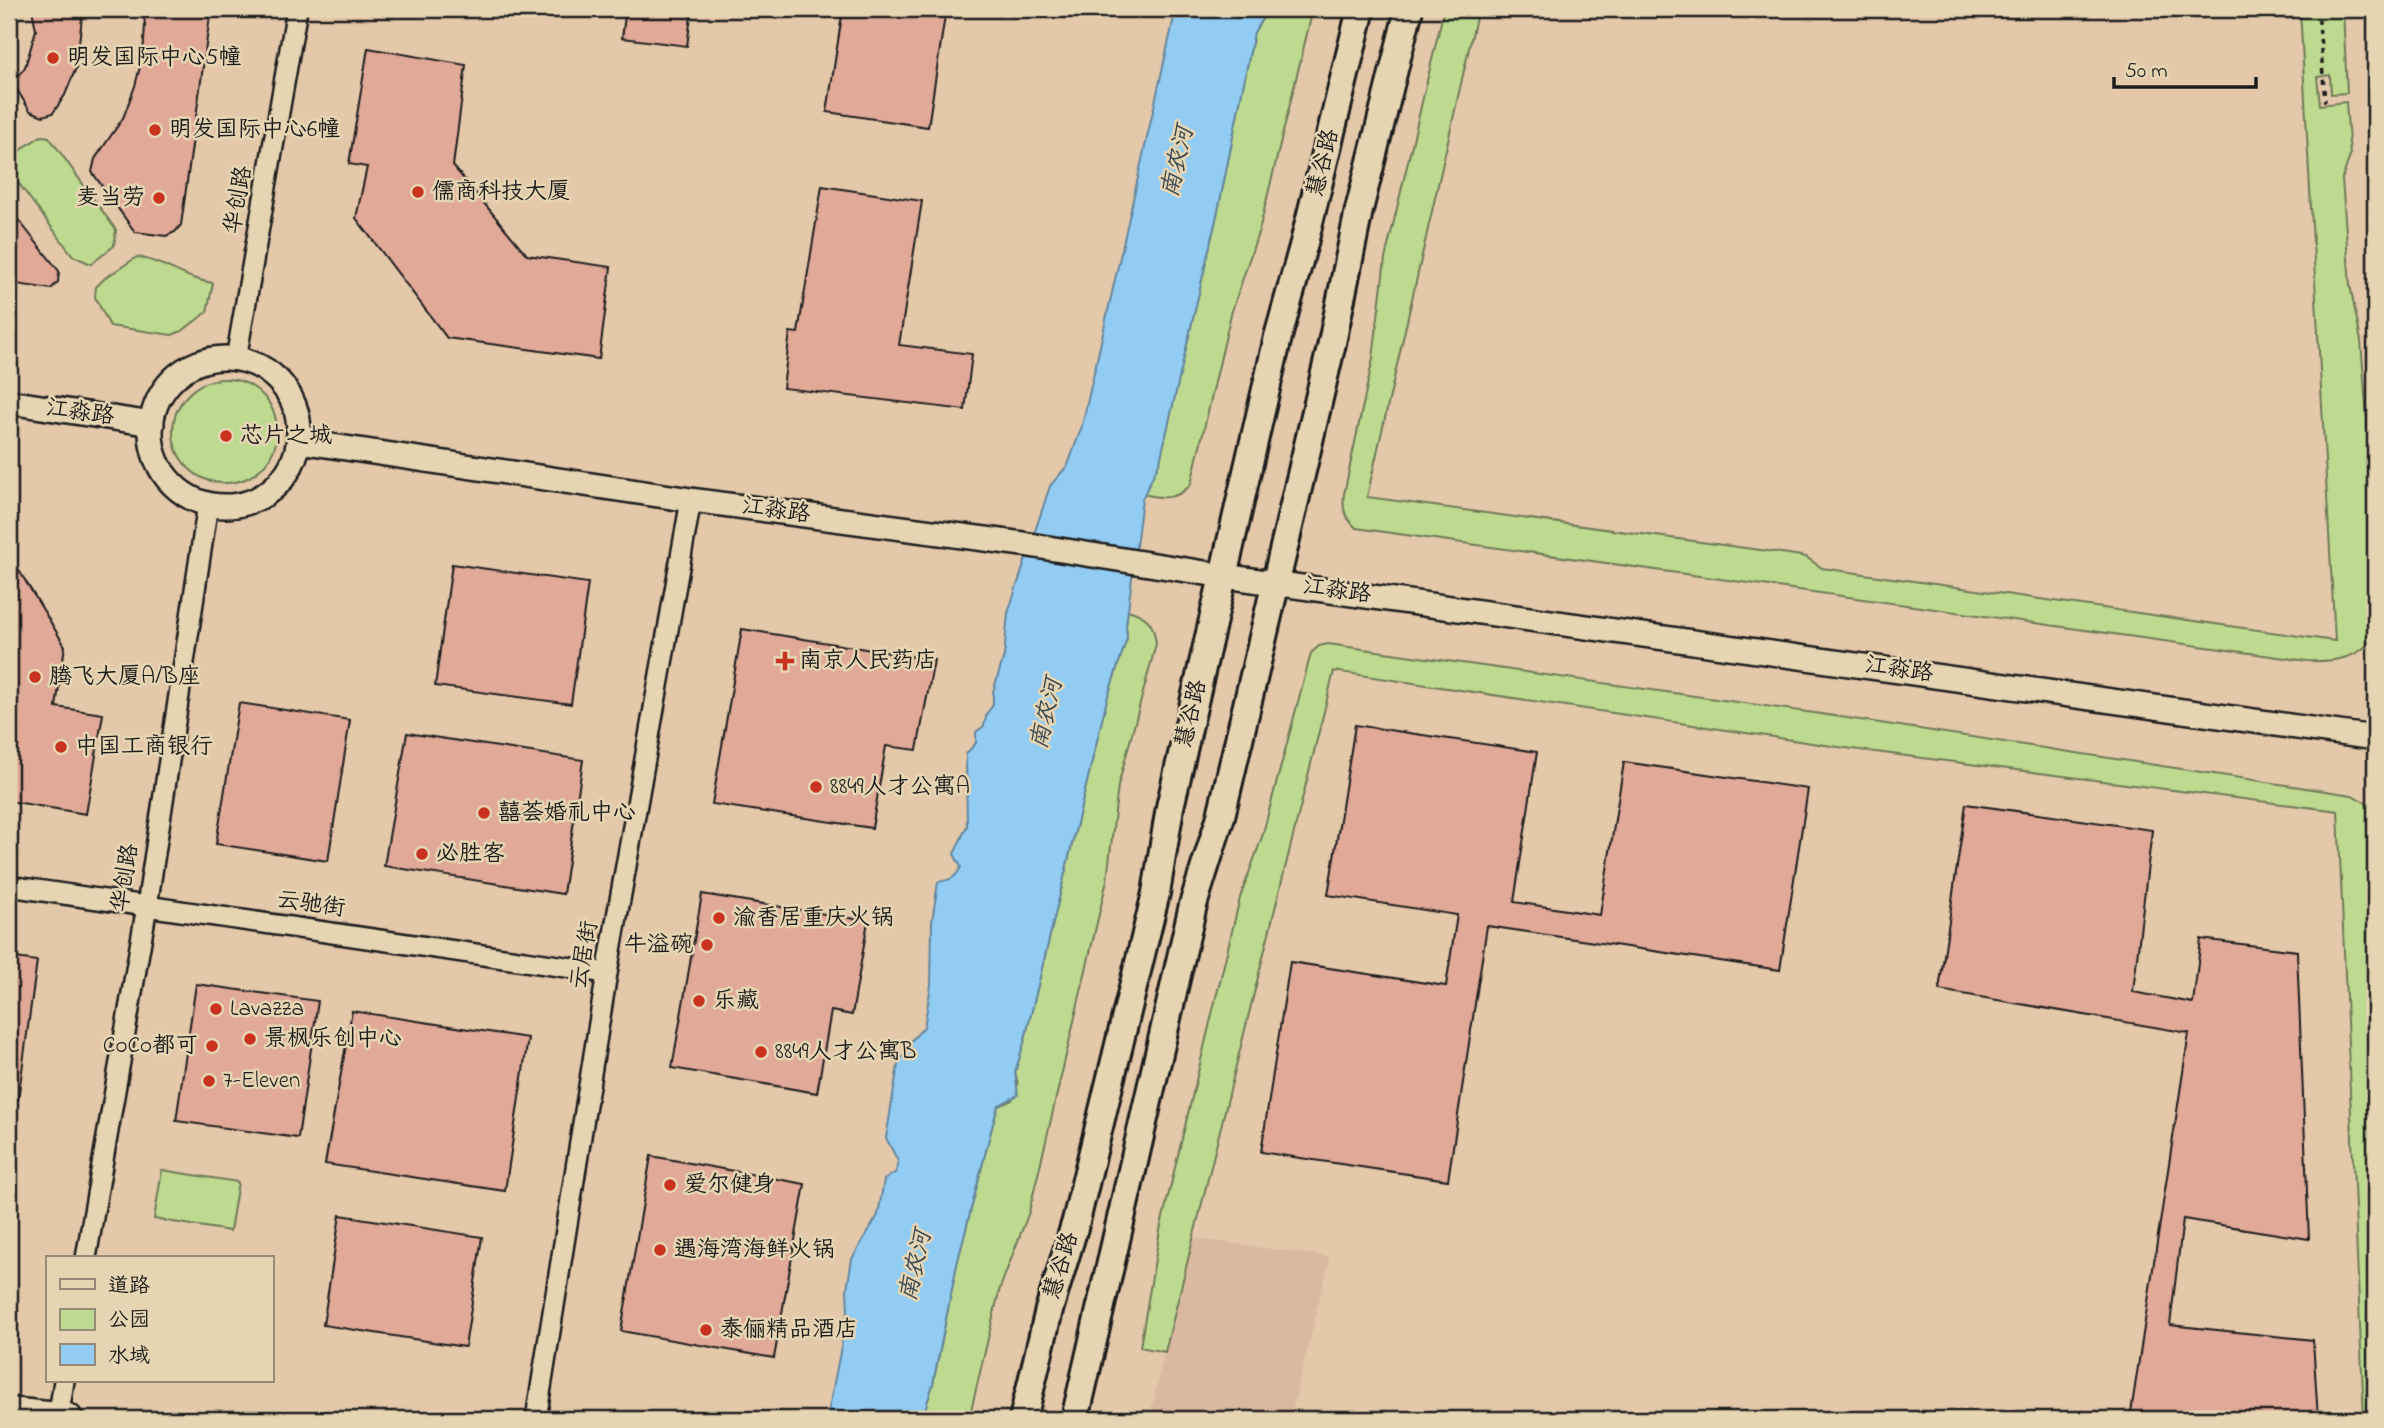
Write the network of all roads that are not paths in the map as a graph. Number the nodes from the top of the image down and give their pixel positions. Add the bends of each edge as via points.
1 (297, 9) edge
2 (1361, 9) edge
3 (1409, 9) edge
4 (236, 359) junction
5 (9, 402) edge
6 (152, 424) junction
7 (299, 442) junction
8 (691, 500) junction
9 (208, 504) junction
10 (1224, 576) junction
11 (1275, 582) junction
12 (2375, 738) edge
13 (9, 886) edge
14 (146, 906) junction
15 (607, 974) junction
16 (86, 1256) edge
17 (64, 1382) edge
18 (9, 1413) edge
19 (61, 1419) edge
20 (536, 1419) edge
21 (1023, 1419) edge
22 (1076, 1419) edge

1 - 4 street, 华创路
2 - 10 main road, 慧谷路 via 1278,337
3 - 11 main road, 慧谷路
4 - 6 street via 207,360 185,370 168,385
4 - 7 street via 273,374 288,392 298,416
5 - 6 street, 江淼路
6 - 9 street via 153,452 163,473 181,492
7 - 8 street, 江淼路
7 - 9 street via 292,466 276,486 255,500 229,506
8 - 10 street, 江淼路
8 - 15 street, 云居街
9 - 14 street, 华创路
10 - 11 street, 江淼路
10 - 21 main road, 慧谷路 via 1170,807 1156,893
11 - 12 street, 江淼路
11 - 22 main road, 慧谷路 via 1222,816 1192,905
13 - 14 street, 云驰街
14 - 15 street, 云驰街
14 - 16 street, 华创路
15 - 20 street, 云居街
17 - 19 street
18 - 19 main road

